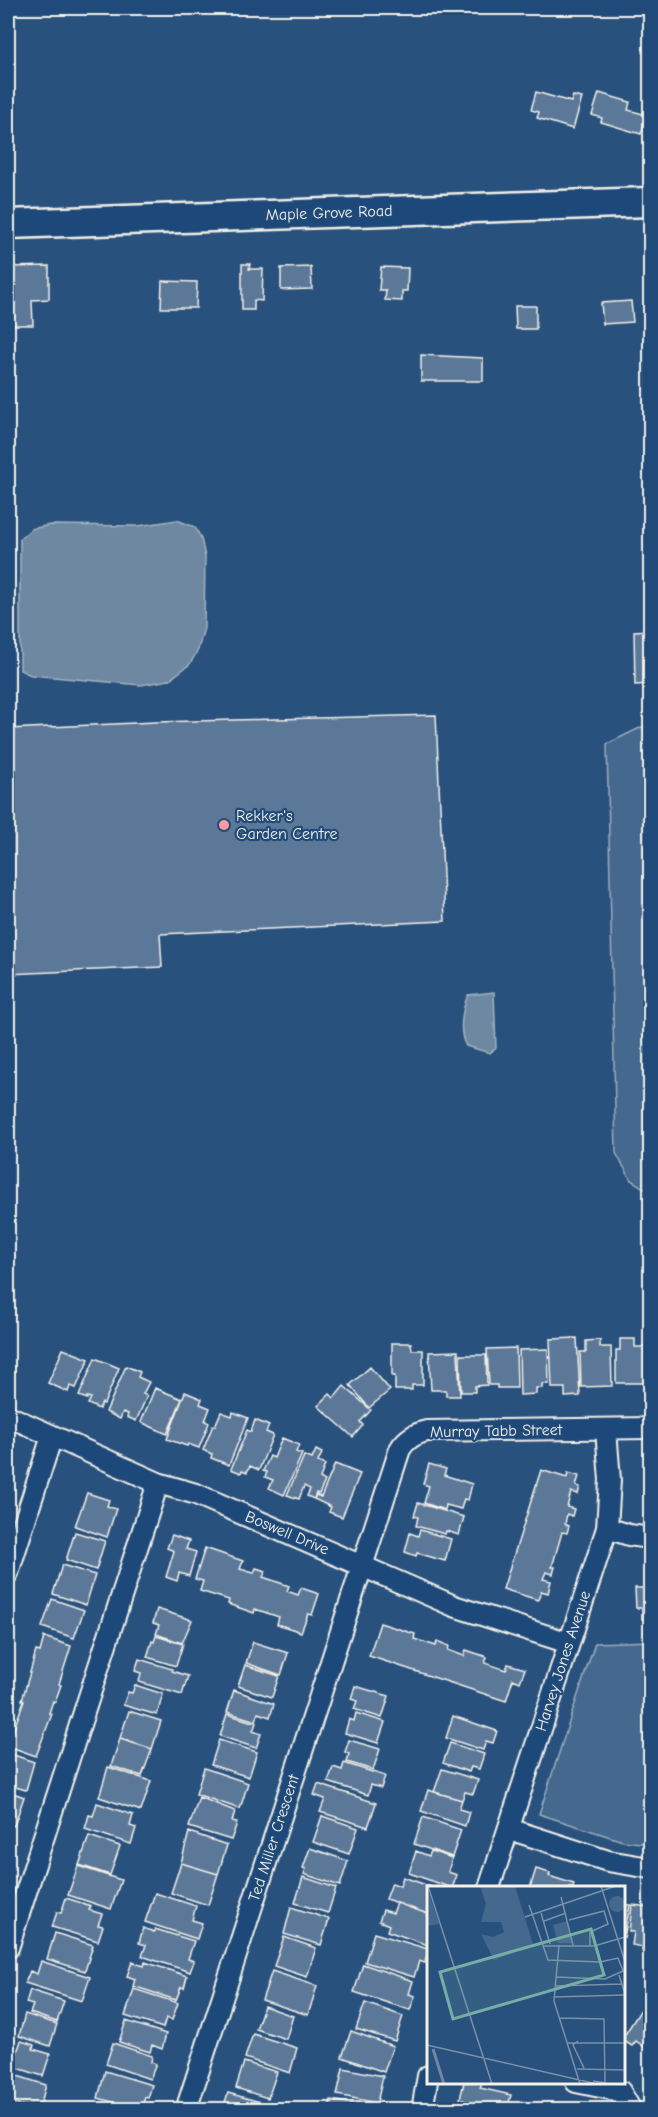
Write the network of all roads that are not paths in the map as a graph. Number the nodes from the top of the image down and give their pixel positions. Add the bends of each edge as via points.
1 (651, 202) edge
2 (8, 224) edge
3 (8, 1416) edge
4 (651, 1428) edge
5 (606, 1430) junction
6 (52, 1436) junction
7 (158, 1483) junction
8 (607, 1528) junction
9 (651, 1538) edge
10 (362, 1566) junction
11 (8, 1574) edge
12 (569, 1643) junction
13 (508, 1829) junction
14 (651, 1868) edge
15 (489, 1886) edge
16 (13, 1909) edge
17 (8, 1948) edge
18 (427, 2084) edge
19 (586, 2084) edge
20 (186, 2109) edge
21 (422, 2109) edge
22 (631, 2109) edge

1 - 2 street, Maple Grove Road
3 - 6 street, Boswell Drive
4 - 5 street, Murray Tabb Street
5 - 8 street, Harvey Jones Avenue via 610,1480
5 - 10 street, Murray Tabb Street via 415,1434 400,1449
6 - 7 street, Boswell Drive
6 - 11 street
7 - 10 street, Boswell Drive via 196,1494
7 - 16 street
8 - 9 street
8 - 12 street, Harvey Jones Avenue
10 - 12 street, Boswell Drive via 454,1606
10 - 20 street, Ted Miller Crescent
12 - 13 street, Harvey Jones Avenue
13 - 14 street via 608,1861
13 - 15 street, Harvey Jones Avenue
16 - 17 street
18 - 21 street
19 - 22 street via 620,2091

